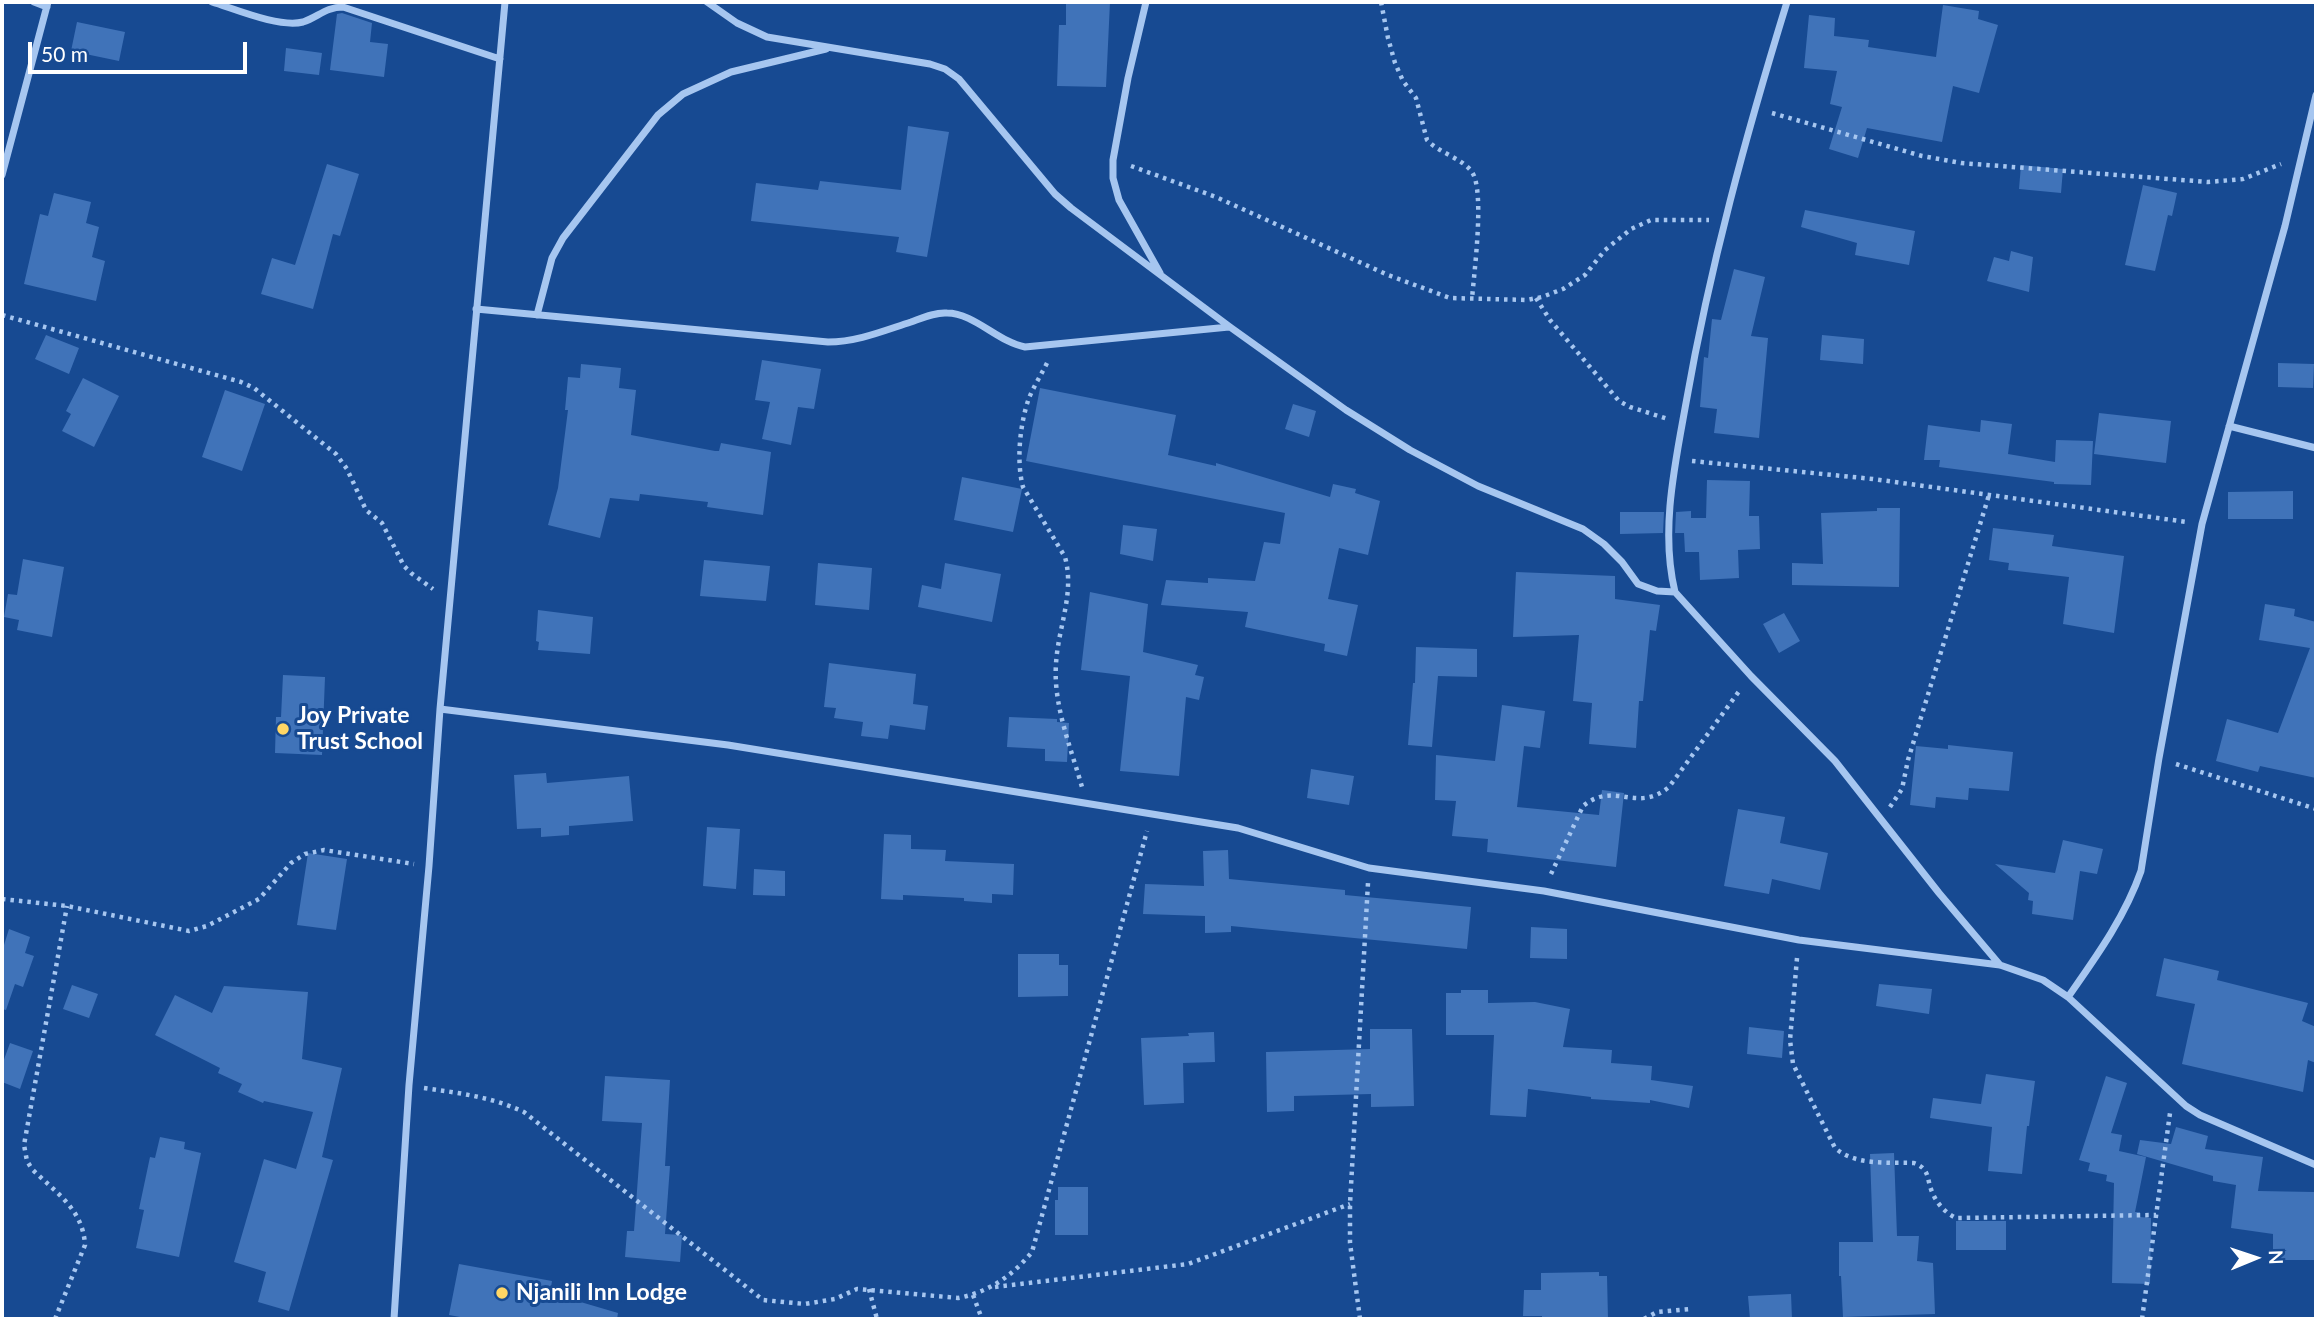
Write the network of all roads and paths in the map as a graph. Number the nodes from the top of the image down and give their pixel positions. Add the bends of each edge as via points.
1 (34, 2) edge
2 (212, 2) edge
3 (505, 2) edge
4 (707, 2) edge
5 (1146, 2) edge
6 (1381, 2) edge
7 (1787, 2) edge
8 (47, 5) edge
9 (830, 48) junction
10 (500, 59) junction
11 (2316, 95) edge
12 (1754, 108) junction
13 (2301, 157) junction
14 (1113, 160) junction
15 (2, 175) edge
16 (1725, 220) junction
17 (1161, 275) junction
18 (1536, 298) junction
19 (1472, 299) junction
20 (476, 309) junction
21 (2, 315) edge
22 (537, 315) junction
23 (1230, 327) junction
24 (1057, 344) junction
25 (1682, 423) junction
26 (2229, 426) junction
27 (2316, 448) edge
28 (1676, 460) junction
29 (1989, 495) junction
30 (2202, 524) junction
31 (1675, 593) junction
32 (450, 600) junction
33 (1751, 676) junction
34 (440, 709) junction
35 (2159, 758) junction
36 (1087, 802) junction
37 (2316, 809) edge
38 (1152, 813) junction
39 (1880, 816) junction
40 (429, 866) junction
41 (1369, 868) junction
42 (1544, 891) junction
43 (2, 900) edge
44 (67, 906) junction
45 (1799, 940) junction
46 (2000, 965) junction
47 (2068, 997) junction
48 (409, 1085) junction
49 (2173, 1095) junction
50 (2316, 1165) edge
51 (1349, 1204) junction
52 (2156, 1215) junction
53 (992, 1287) junction
54 (869, 1289) junction
55 (974, 1295) junction
56 (1690, 1309) dead end
57 (55, 1319) edge
58 (394, 1319) edge
59 (877, 1319) edge
60 (982, 1319) edge
61 (1360, 1319) edge
62 (1644, 1319) edge
63 (2142, 1319) edge

1 - 8 street
2 - 10 street via 290,22 343,8
3 - 10 street
4 - 9 street via 767,37
5 - 14 street
6 - 19 path via 1395,63 1416,98 1427,141 1470,169 1476,180
7 - 12 street
8 - 15 street
9 - 17 street via 930,64 960,79 1055,194
9 - 22 street via 731,72 683,94 664,109 563,238 552,258
10 - 20 street
11 - 13 street
12 - 13 path via 1961,163 2208,182 2243,179
12 - 16 street
13 - 26 street
14 - 17 street via 1119,200
14 - 19 path via 1216,197 1388,275 1450,298
16 - 18 path via 1643,223 1605,250 1585,275
16 - 25 street via 1704,302
17 - 23 street
18 - 19 path
18 - 25 path via 1619,401
20 - 22 street
20 - 32 street
21 - 32 path via 254,388 336,454 366,510 382,523 404,566
22 - 24 street via 841,342 947,313 967,318 1013,344
23 - 24 street
23 - 31 street via 1410,450 1478,486 1583,529 1622,562 1638,584
24 - 36 path via 1028,401 1019,462 1023,487 1068,567 1070,589 1056,684
25 - 28 street
26 - 27 street
26 - 30 street
28 - 29 path via 1873,478
28 - 31 street via 1668,526
29 - 30 path
29 - 39 path via 1902,789
30 - 35 street
31 - 33 street
32 - 34 street
33 - 39 street via 1836,761
33 - 42 path via 1659,796 1647,800 1601,796 1583,806
34 - 36 street via 728,745
34 - 40 street
35 - 37 path
35 - 47 street via 2136,887 2109,939
36 - 38 street
38 - 41 street via 1238,828
38 - 53 path via 1032,1252 1017,1270
39 - 46 street
40 - 44 path via 316,851 291,863 253,902 189,931
40 - 48 street
41 - 42 street
41 - 51 path
42 - 45 street
43 - 44 path
44 - 57 path via 24,1145 32,1169 83,1224 85,1245
45 - 46 street
45 - 52 path via 1790,1041 1793,1064 1835,1148 1844,1155 1854,1160 1921,1166 1939,1205 1956,1219
46 - 47 street via 2043,980
47 - 49 street
48 - 54 path via 481,1097 524,1112 764,1300 805,1304
48 - 58 street
49 - 50 street via 2200,1115
49 - 52 path
51 - 53 path via 1188,1264
51 - 61 path
52 - 63 path
53 - 55 path
54 - 55 path via 958,1298
54 - 59 path
55 - 60 path
56 - 62 path via 1657,1312

